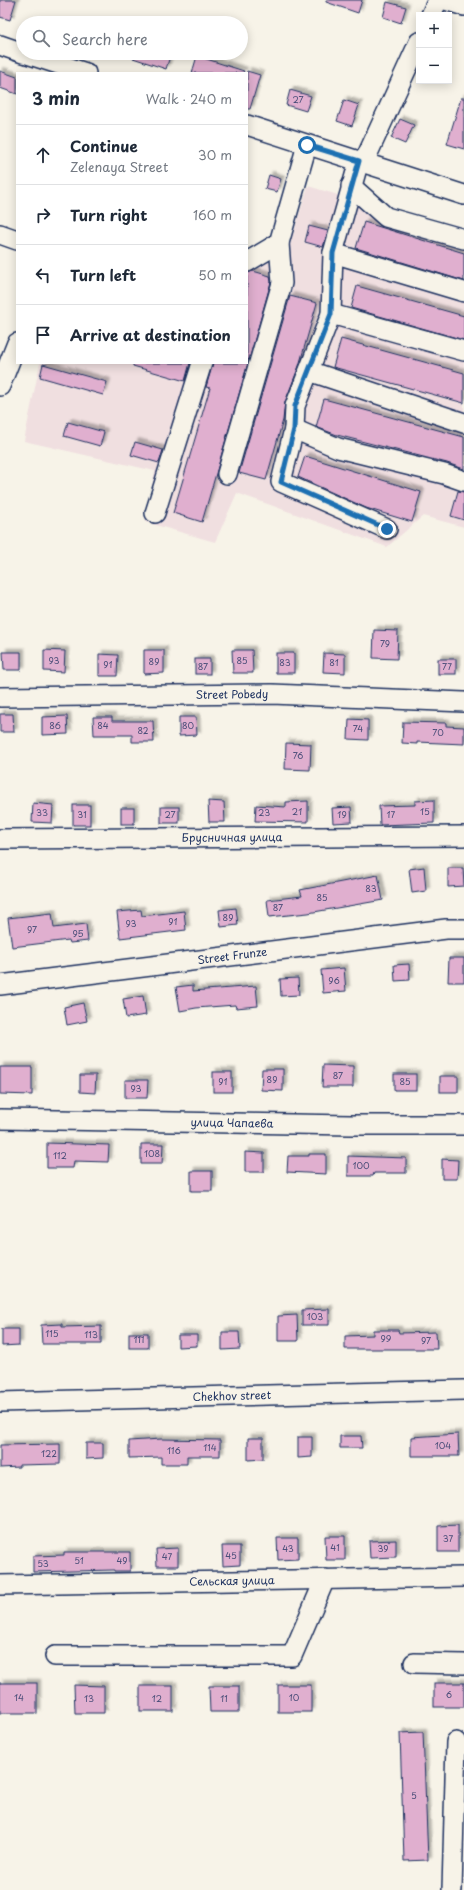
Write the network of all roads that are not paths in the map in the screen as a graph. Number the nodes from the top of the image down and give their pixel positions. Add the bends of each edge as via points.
1 (438, 0) edge
2 (445, 0) edge
3 (464, 6) edge
4 (432, 12) edge
5 (0, 45) edge
6 (416, 48) edge
7 (16, 51) edge
8 (45, 60) edge
9 (83, 72) edge
10 (248, 125) edge
11 (307, 145) junction
12 (362, 162) junction
13 (351, 186) junction
14 (464, 195) edge
15 (0, 234) edge
16 (464, 239) edge
17 (16, 240) edge
18 (279, 243) junction
19 (333, 253) junction
20 (248, 261) edge
21 (464, 292) edge
22 (331, 314) junction
23 (16, 345) edge
24 (464, 352) edge
25 (202, 364) edge
26 (309, 371) junction
27 (0, 386) edge
28 (464, 423) edge
29 (294, 429) junction
30 (227, 474) dead end
31 (464, 481) edge
32 (155, 513) dead end
33 (387, 529) dead end
34 (0, 697) edge
35 (464, 702) edge
36 (464, 836) edge
37 (0, 839) edge
38 (464, 929) edge
39 (0, 985) edge
40 (0, 1120) edge
41 (464, 1125) edge
42 (464, 1390) edge
43 (0, 1402) edge
44 (464, 1577) edge
45 (325, 1579) junction
46 (0, 1584) edge
47 (55, 1656) dead end
48 (414, 1663) dead end
49 (464, 1664) edge
50 (456, 1742) dead end
51 (452, 1890) edge

1 - 4 street
2 - 3 street
5 - 7 street
6 - 12 street
8 - 9 street
10 - 11 street
11 - 12 street
11 - 18 street
12 - 13 street
12 - 14 street
13 - 16 street via 386,217
13 - 19 street
15 - 17 street
18 - 20 street
18 - 30 street via 282,283
19 - 21 street
19 - 22 street
22 - 24 street
22 - 26 street
23 - 27 street
25 - 32 street
26 - 28 street
26 - 29 street via 295,406
29 - 31 street via 338,448
29 - 33 street via 281,482
34 - 35 street, Street Pobedy via 272,694
36 - 37 street, Брусничная улица
38 - 39 street, Street Frunze via 446,929
40 - 41 street, улица Чапаева
42 - 43 street, Chekhov street
44 - 45 street, Сельская улица
45 - 46 street, Сельская улица
45 - 47 street via 292,1656
48 - 49 street
50 - 51 street

